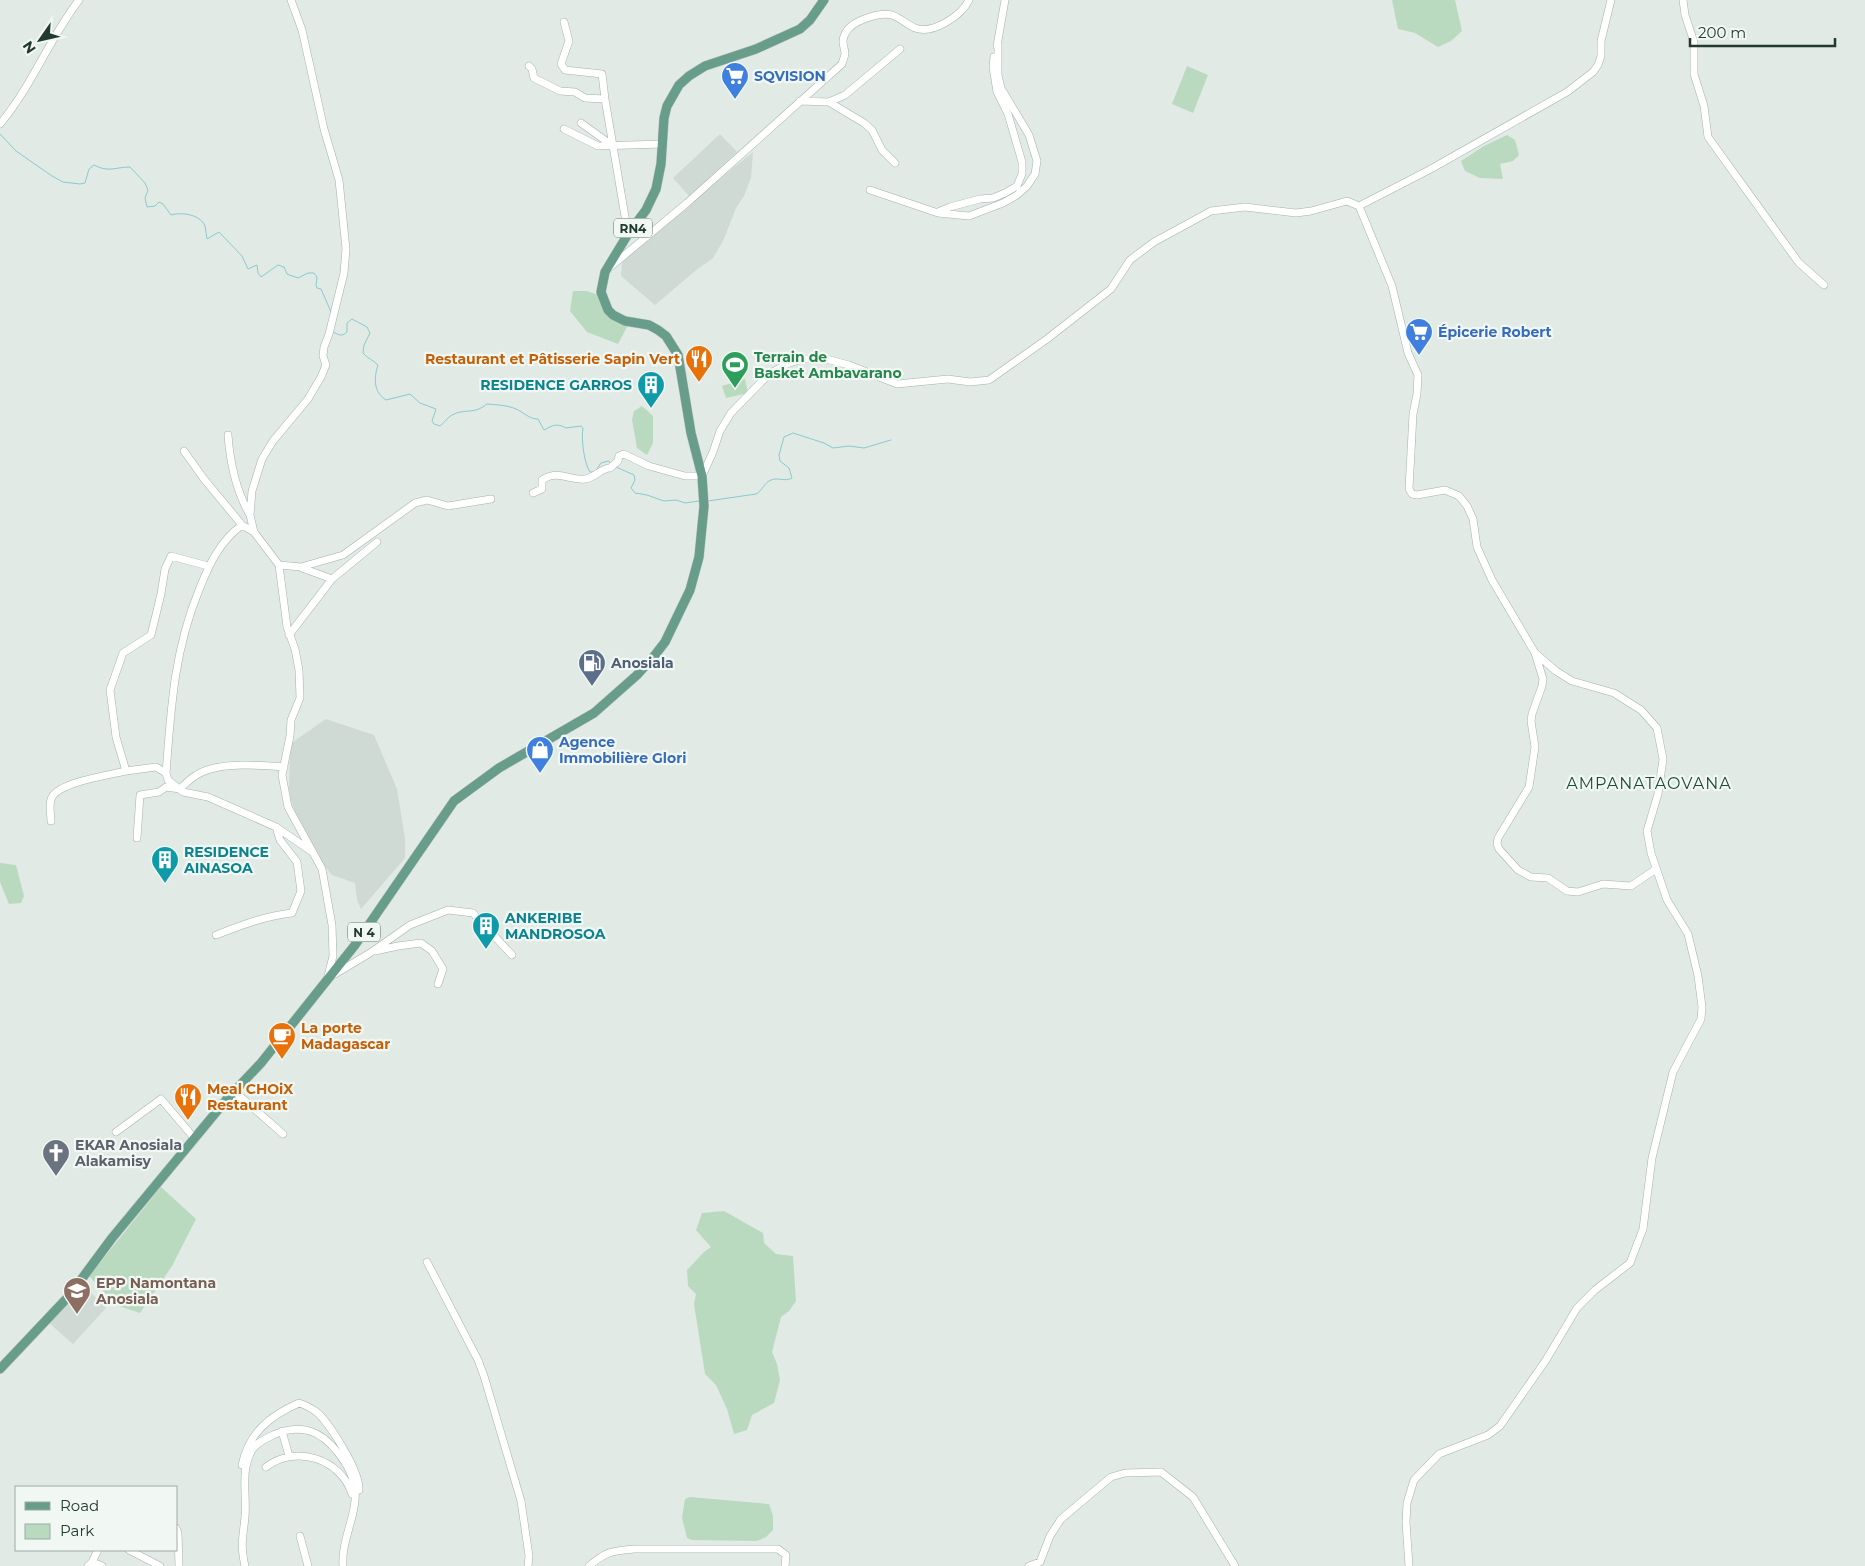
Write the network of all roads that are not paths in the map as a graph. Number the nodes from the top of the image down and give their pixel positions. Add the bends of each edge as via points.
1 (79, 0) edge
2 (290, 0) edge
3 (824, 0) edge
4 (969, 0) edge
5 (1006, 0) edge
6 (1612, 0) edge
7 (1683, 0) edge
8 (564, 22) dead end
9 (998, 44) junction
10 (900, 49) dead end
11 (529, 66) dead end
12 (605, 99) junction
13 (800, 101) junction
14 (828, 102) junction
15 (581, 123) dead end
16 (0, 124) edge
17 (564, 129) dead end
18 (662, 144) junction
19 (613, 146) junction
20 (894, 163) dead end
21 (870, 190) dead end
22 (1359, 206) junction
23 (938, 213) junction
24 (628, 234) junction
25 (605, 272) junction
26 (1824, 285) dead end
27 (228, 435) dead end
28 (184, 451) dead end
29 (702, 476) junction
30 (533, 493) dead end
31 (491, 499) dead end
32 (704, 502) joint
33 (250, 515) junction
34 (242, 526) junction
35 (254, 532) junction
36 (377, 542) dead end
37 (279, 565) junction
38 (208, 566) junction
39 (301, 567) junction
40 (332, 579) junction
41 (289, 635) junction
42 (1535, 653) junction
43 (284, 767) junction
44 (126, 771) junction
45 (166, 773) junction
46 (180, 788) junction
47 (51, 821) dead end
48 (276, 827) junction
49 (138, 838) dead end
50 (314, 854) junction
51 (1656, 869) junction
52 (216, 935) dead end
53 (370, 953) junction
54 (512, 955) dead end
55 (327, 980) junction
56 (438, 984) dead end
57 (234, 1092) junction
58 (116, 1132) dead end
59 (283, 1134) dead end
60 (195, 1139) junction
61 (427, 1262) dead end
62 (0, 1369) edge
63 (282, 1431) junction
64 (289, 1456) junction
65 (266, 1467) dead end
66 (245, 1502) junction
67 (355, 1502) junction
68 (300, 1536) dead end
69 (97, 1551) edge
70 (132, 1551) edge
71 (177, 1551) edge
72 (90, 1564) edge
73 (102, 1566) edge
74 (160, 1566) edge
75 (179, 1566) edge
76 (245, 1566) edge
77 (308, 1566) edge
78 (343, 1566) edge
79 (528, 1566) edge
80 (589, 1566) edge
81 (785, 1566) edge
82 (1029, 1566) edge
83 (1235, 1566) edge
84 (1408, 1566) edge

1 - 16 street via 22,96
2 - 33 street via 302,30 339,180 346,249 344,273 324,347 326,365 308,399 262,459 252,491
3 - 18 main road, RN4 via 800,29 756,49 705,66 689,76 679,85 667,106
4 - 13 street via 955,17 938,28 916,29 889,14 861,19 845,32 842,64
5 - 9 street
6 - 22 street via 1601,41 1601,56 1593,72 1568,92
7 - 26 street via 1694,42 1694,74 1704,106 1708,137 1799,263
8 - 12 street via 569,41 560,64 565,70 602,74
9 - 23 street via 993,67 996,92 1008,114 1022,162 1022,174 1017,186 1005,193
9 - 23 street via 1001,88 1034,147 1035,174 1017,195 984,211 969,216
10 - 14 street via 845,95
11 - 12 street via 534,78 560,92
12 - 19 street
13 - 14 street
13 - 25 street
14 - 20 street via 872,130 882,150
15 - 19 street
17 - 19 street via 598,146
18 - 19 street
18 - 24 main road, RN4 via 656,189 646,210
19 - 24 street
21 - 23 street
22 - 29 street via 1347,202 1296,213 1245,207 1211,211 1130,260 1110,289 989,380 948,379 897,384 826,359 802,359 786,364 769,374 731,413
22 - 42 street via 1392,286 1408,353 1418,376 1409,489 1417,495 1445,490 1459,496 1467,506 1473,518 1477,547 1492,580
24 - 25 main road, RN4
25 - 29 main road, RN4 via 601,292 608,310 626,321 658,330 678,355 691,434
27 - 33 street via 236,480
28 - 34 street
29 - 30 street via 685,476 648,466 624,454 610,468 590,478 549,476 542,480 542,489
29 - 32 main road, RN4
31 - 39 street via 448,506 426,500 415,502 343,555
32 - 55 main road, N 4 via 699,557 690,590 665,642 655,655 594,714 499,768 454,801 355,945
33 - 35 street
34 - 35 street
34 - 38 street via 224,540
35 - 37 street
36 - 40 street
37 - 39 street
37 - 41 street
38 - 44 street via 171,556 165,568 151,635 123,653 110,690 116,737
38 - 45 street via 188,617 176,669
39 - 40 street
40 - 41 street
41 - 43 street via 295,649 301,688 291,720
42 - 51 street via 1572,681 1614,692 1641,710 1657,728 1663,759 1658,794 1647,831
42 - 51 street via 1543,679 1531,721 1535,747 1529,787 1498,838 1499,849 1518,870 1531,877 1548,878 1567,891 1578,892 1603,884 1631,886
43 - 46 street via 247,764 208,770
43 - 50 street via 282,775 288,806
44 - 45 street via 156,768
44 - 47 street via 58,790 50,804
45 - 46 street via 168,780
46 - 48 street via 183,792 208,797
46 - 49 street via 166,787 160,792 140,795
48 - 50 street
48 - 52 street via 280,840 297,862 301,891 292,913 247,922
50 - 55 street via 322,868 332,925 333,956
51 - 84 street via 1667,900 1688,934 1702,1007 1700,1020 1673,1072 1652,1158 1643,1229 1630,1263 1577,1308 1500,1426 1488,1435 1439,1454 1414,1480 1407,1503
53 - 54 street via 410,925 448,910 458,910 474,913
53 - 55 street
53 - 56 street via 421,943 432,951 443,969
55 - 57 main road, N 4
57 - 59 street
57 - 60 main road, N 4
58 - 60 street via 161,1099
60 - 62 main road, N 4 via 112,1238 69,1296
61 - 79 street via 484,1376 521,1502
63 - 64 street
63 - 66 street via 262,1440 253,1449 244,1473
63 - 67 street via 314,1432 328,1441 345,1461 352,1476
64 - 65 street
64 - 67 street via 309,1456 336,1470 350,1487
66 - 67 street via 241,1472 249,1443 270,1418 299,1403 306,1404 318,1414 349,1458 359,1486
66 - 76 street via 241,1540
67 - 78 street via 344,1547
68 - 77 street
69 - 72 street
70 - 74 street
71 - 75 street
72 - 73 street
80 - 81 street via 612,1551 682,1549 778,1549 786,1555
82 - 83 street via 1040,1562 1061,1519 1110,1478 1125,1473 1161,1472 1193,1497

